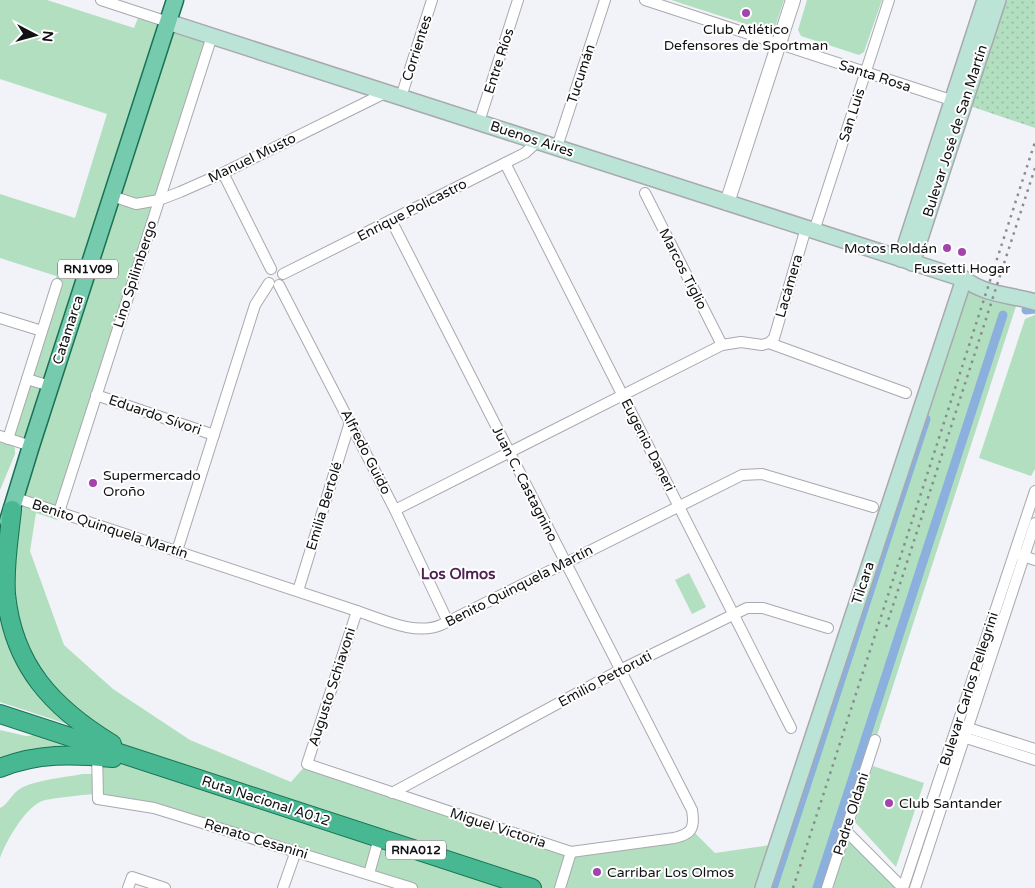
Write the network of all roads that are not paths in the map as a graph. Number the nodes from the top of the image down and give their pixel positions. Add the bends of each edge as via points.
1 (100, 0) edge
2 (175, 0) edge
3 (432, 0) edge
4 (518, 0) edge
5 (605, 0) edge
6 (645, 0) edge
7 (793, 0) edge
8 (889, 0) edge
9 (985, 0) edge
10 (998, 0) edge
11 (168, 22) junction
12 (212, 36) junction
13 (779, 44) junction
14 (866, 72) junction
15 (394, 95) junction
16 (958, 102) junction
17 (479, 122) junction
18 (538, 141) junction
19 (557, 148) junction
20 (505, 163) junction
21 (223, 173) junction
22 (645, 193) dead end
23 (112, 196) junction
24 (159, 200) junction
25 (727, 203) junction
26 (391, 220) junction
27 (810, 230) junction
28 (906, 261) junction
29 (271, 269) junction
30 (283, 274) junction
31 (964, 279) junction
32 (57, 284) dead end
33 (274, 284) junction
34 (1035, 302) edge
35 (0, 318) edge
36 (42, 331) junction
37 (769, 343) junction
38 (722, 345) junction
39 (27, 379) junction
40 (50, 386) junction
41 (906, 393) dead end
42 (96, 395) junction
43 (623, 395) junction
44 (350, 422) junction
45 (214, 435) junction
46 (4, 437) edge
47 (31, 446) junction
48 (509, 453) junction
49 (1035, 491) edge
50 (14, 504) junction
51 (679, 506) junction
52 (873, 507) dead end
53 (395, 510) junction
54 (59, 512) junction
55 (1035, 523) edge
56 (0, 531) edge
57 (0, 547) edge
58 (1023, 550) edge
59 (177, 551) junction
60 (1035, 560) edge
61 (566, 563) junction
62 (298, 591) junction
63 (357, 610) junction
64 (733, 614) junction
65 (448, 622) junction
66 (828, 628) dead end
67 (620, 670) junction
68 (0, 714) edge
69 (791, 728) dead end
70 (961, 731) junction
71 (875, 740) dead end
72 (97, 746) junction
73 (1035, 749) edge
74 (1035, 760) edge
75 (307, 764) joint
76 (0, 768) edge
77 (392, 793) junction
78 (691, 830) joint
79 (846, 831) junction
80 (380, 838) junction
81 (296, 851) junction
82 (571, 852) junction
83 (369, 874) junction
84 (128, 888) edge
85 (165, 888) edge
86 (283, 888) edge
87 (412, 888) edge
88 (532, 888) edge
89 (560, 888) edge
90 (763, 888) edge
91 (827, 888) edge
92 (903, 888) edge
93 (915, 888) edge

1 - 11 street, Buenos Aires
2 - 11 main road, Catamarca / RN1V09
3 - 15 street, Corrientes
4 - 17 street, Entre Ríos
5 - 19 street, Tucumán
6 - 13 street, Santa Rosa
7 - 13 street
8 - 14 street, San Luis
9 - 16 main road, Bulevar José de San Martín
10 - 16 main road, Bulevar José de San Martín
11 - 12 main road, Buenos Aires
11 - 23 main road, Catamarca / RN1V09
12 - 15 main road, Buenos Aires
12 - 24 street, Lino Spilimbergo
13 - 14 street, Santa Rosa
13 - 25 street
14 - 16 street, Santa Rosa
14 - 27 street, San Luis
15 - 17 main road, Buenos Aires
15 - 21 street, Manuel Musto
16 - 28 main road, Bulevar José de San Martín
17 - 18 main road, Buenos Aires
18 - 19 main road, Buenos Aires
18 - 20 street, Enrique Policastro via 525,153
19 - 25 main road, Buenos Aires
20 - 26 street, Enrique Policastro
20 - 43 street, Eugenio Daneri
21 - 24 street, Manuel Musto
21 - 29 street
22 - 38 street, Marcos Tiglio
23 - 24 street, Manuel Musto via 136,204
23 - 40 main road, Catamarca / RN1V09
24 - 42 street, Lino Spilimbergo
25 - 27 main road, Buenos Aires
26 - 30 street, Enrique Policastro
26 - 48 street, Juan C. Castagnino
27 - 28 main road, Buenos Aires
27 - 37 street, Lacámera via 774,338
28 - 31 main road, Buenos Aires
29 - 30 street via 277,268
29 - 33 street via 266,275
30 - 33 street via 284,279
31 - 34 main road, Buenos Aires via 978,279 996,289 1009,289 1019,297
31 - 90 main road, Tilcara
32 - 36 street
33 - 44 street, Alfredo Guido
33 - 45 street via 255,305
35 - 36 street
36 - 39 street
37 - 38 street
37 - 41 street
38 - 43 street
39 - 40 street
39 - 46 street
40 - 47 main road, Catamarca / RN1V09
42 - 45 street, Eduardo Sívori
42 - 54 street, Lino Spilimbergo
43 - 48 street
43 - 51 street, Eugenio Daneri
44 - 53 street, Alfredo Guido
44 - 62 street, Emilia Bertolé
45 - 59 street
46 - 47 street
47 - 50 main road, Catamarca / RN1V09
48 - 53 street
48 - 61 street, Juan C. Castagnino
49 - 58 street, Bulevar Carlos Pellegrini
50 - 54 street, Benito Quinquela Martín
50 - 56 highway
50 - 57 main road, Catamarca / RN1V09
50 - 72 highway via 6,564 6,594 18,643 46,692
51 - 52 street, Benito Quinquela Martín via 736,478 762,474
51 - 61 street, Benito Quinquela Martín
51 - 64 street, Eugenio Daneri
53 - 65 street, Alfredo Guido
54 - 59 street, Benito Quinquela Martín
55 - 58 street, Bulevar Carlos Pellegrini
58 - 60 street
58 - 70 street, Bulevar Carlos Pellegrini
59 - 62 street, Benito Quinquela Martín
61 - 65 street, Benito Quinquela Martín
61 - 67 street, Juan C. Castagnino
62 - 63 street, Benito Quinquela Martín
63 - 65 street, Benito Quinquela Martín via 419,629 435,628
63 - 75 street, Augusto Schiavoni
64 - 66 street, Emilio Pettoruti via 748,608 763,608
64 - 67 street, Emilio Pettoruti
64 - 69 street, Eugenio Daneri
67 - 77 street, Emilio Pettoruti
67 - 78 street, Juan C. Castagnino via 692,810
68 - 72 highway
70 - 73 street
70 - 74 street
70 - 92 street, Bulevar Carlos Pellegrini
70 - 93 street, Bulevar Carlos Pellegrini
71 - 79 street, Padre Oldani
72 - 76 highway via 16,761
72 - 80 highway, Ruta Nacional A012 / RNA012
72 - 81 street, Renato Cesanini via 98,799 154,808
75 - 77 street, Miguel Victoria
77 - 82 street, Miguel Victoria
78 - 82 street, Miguel Victoria via 674,838
79 - 91 street, Padre Oldani
79 - 92 street
80 - 83 street
80 - 88 highway, Ruta Nacional A012 / RNA012
81 - 83 street, Renato Cesanini
81 - 86 street
82 - 89 street
83 - 87 street, Renato Cesanini
84 - 85 street via 132,878

